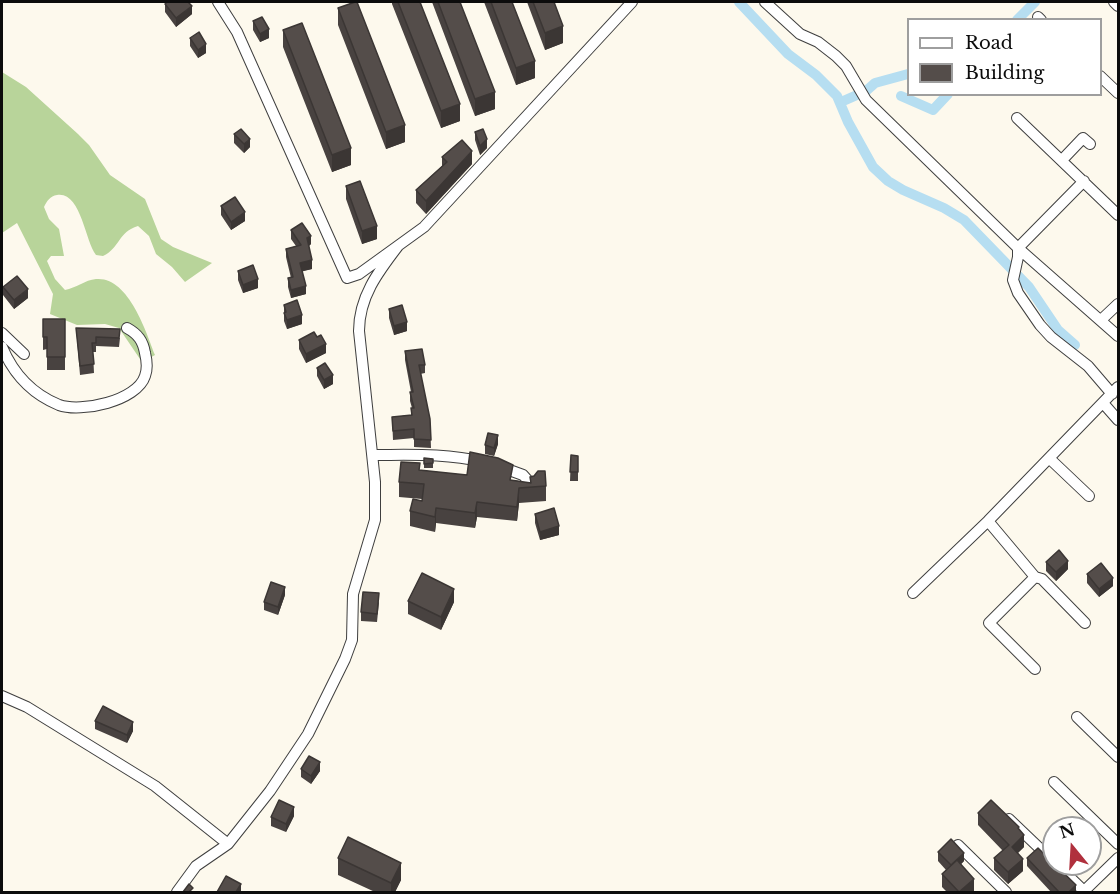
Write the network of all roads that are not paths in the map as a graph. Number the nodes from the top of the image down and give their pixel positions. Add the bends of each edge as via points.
1 (218, 2) edge
2 (632, 2) edge
3 (765, 2) edge
4 (1114, 2) edge
5 (1119, 6) edge
6 (1102, 77) edge
7 (1119, 93) edge
8 (1017, 118) dead end
9 (1090, 144) dead end
10 (1062, 160) junction
11 (1084, 181) junction
12 (1119, 215) edge
13 (398, 246) junction
14 (1018, 252) junction
15 (1119, 304) edge
16 (1101, 320) junction
17 (127, 328) dead end
18 (2, 333) edge
19 (1119, 336) edge
20 (2, 347) edge
21 (24, 354) dead end
22 (1115, 391) edge
23 (1103, 403) junction
24 (1119, 420) edge
25 (373, 455) junction
26 (1050, 459) junction
27 (531, 484) edge
28 (1089, 496) dead end
29 (988, 521) junction
30 (1035, 577) junction
31 (913, 593) dead end
32 (1085, 623) dead end
33 (1035, 669) dead end
34 (2, 696) edge
35 (1077, 717) dead end
36 (1119, 757) edge
37 (1054, 782) dead end
38 (1005, 814) edge
39 (228, 844) junction
40 (958, 844) edge
41 (1119, 844) edge
42 (1042, 850) edge
43 (1119, 858) edge
44 (1068, 876) edge
45 (177, 892) edge
46 (1006, 892) edge
47 (1084, 892) edge

1 - 13 street via 237,32 347,278
2 - 13 street via 447,204
3 - 14 street via 800,34 836,56 866,100
4 - 5 street
6 - 7 street
8 - 10 street
9 - 10 street via 1083,138
10 - 11 street
11 - 12 street
11 - 14 street
13 - 25 street via 377,273 359,316
14 - 16 street
14 - 22 street via 1013,280 1040,325
15 - 16 street
16 - 19 street
17 - 20 street via 138,334 145,350 145,378 124,398 82,408 60,405 23,382
18 - 21 street
22 - 23 street
23 - 24 street
23 - 26 street
25 - 27 street via 460,457 514,470
25 - 39 street via 375,520 353,594 352,640 345,659 308,734
26 - 28 street
26 - 29 street
29 - 30 street
29 - 31 street
30 - 32 street via 1042,579
30 - 33 street via 989,623
34 - 39 street via 134,772
35 - 36 street
37 - 41 street
38 - 42 street
39 - 45 street via 196,866
40 - 46 street
43 - 47 street
44 - 47 street

